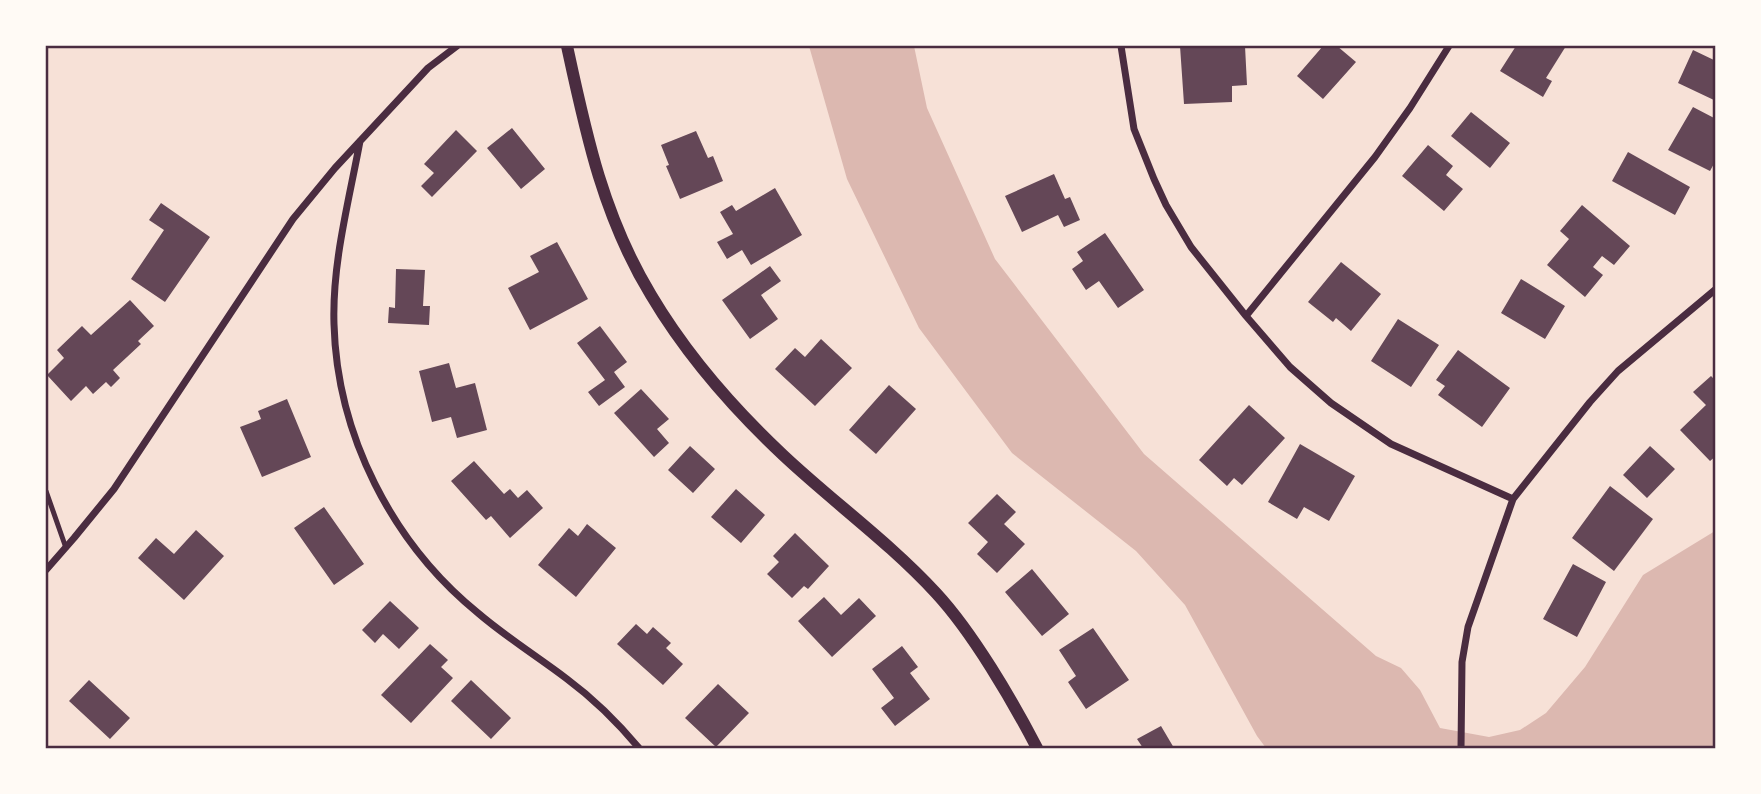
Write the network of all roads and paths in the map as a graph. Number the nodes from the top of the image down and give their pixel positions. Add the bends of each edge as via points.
1 (457, 46) edge
2 (567, 46) edge
3 (1121, 46) edge
4 (1449, 46) edge
5 (360, 141) junction
6 (1716, 289) edge
7 (1246, 316) junction
8 (46, 491) edge
9 (1513, 499) junction
10 (66, 548) junction
11 (46, 570) edge
12 (639, 748) edge
13 (1037, 748) edge
14 (1461, 748) edge

1 - 5 street via 428,68
2 - 13 street via 588,142 617,232 651,296 693,356 782,454 884,541 937,594 980,653
3 - 7 street via 1134,129 1154,180 1191,247
4 - 7 street via 1375,157
5 - 10 street via 293,219 114,489
5 - 12 street via 339,252 334,323 344,398 367,468 399,528 436,574 479,615 570,681
6 - 9 street via 1618,371
7 - 9 street via 1310,387 1351,417 1412,455
8 - 10 lane
9 - 14 street via 1468,627 1462,662
10 - 11 street

